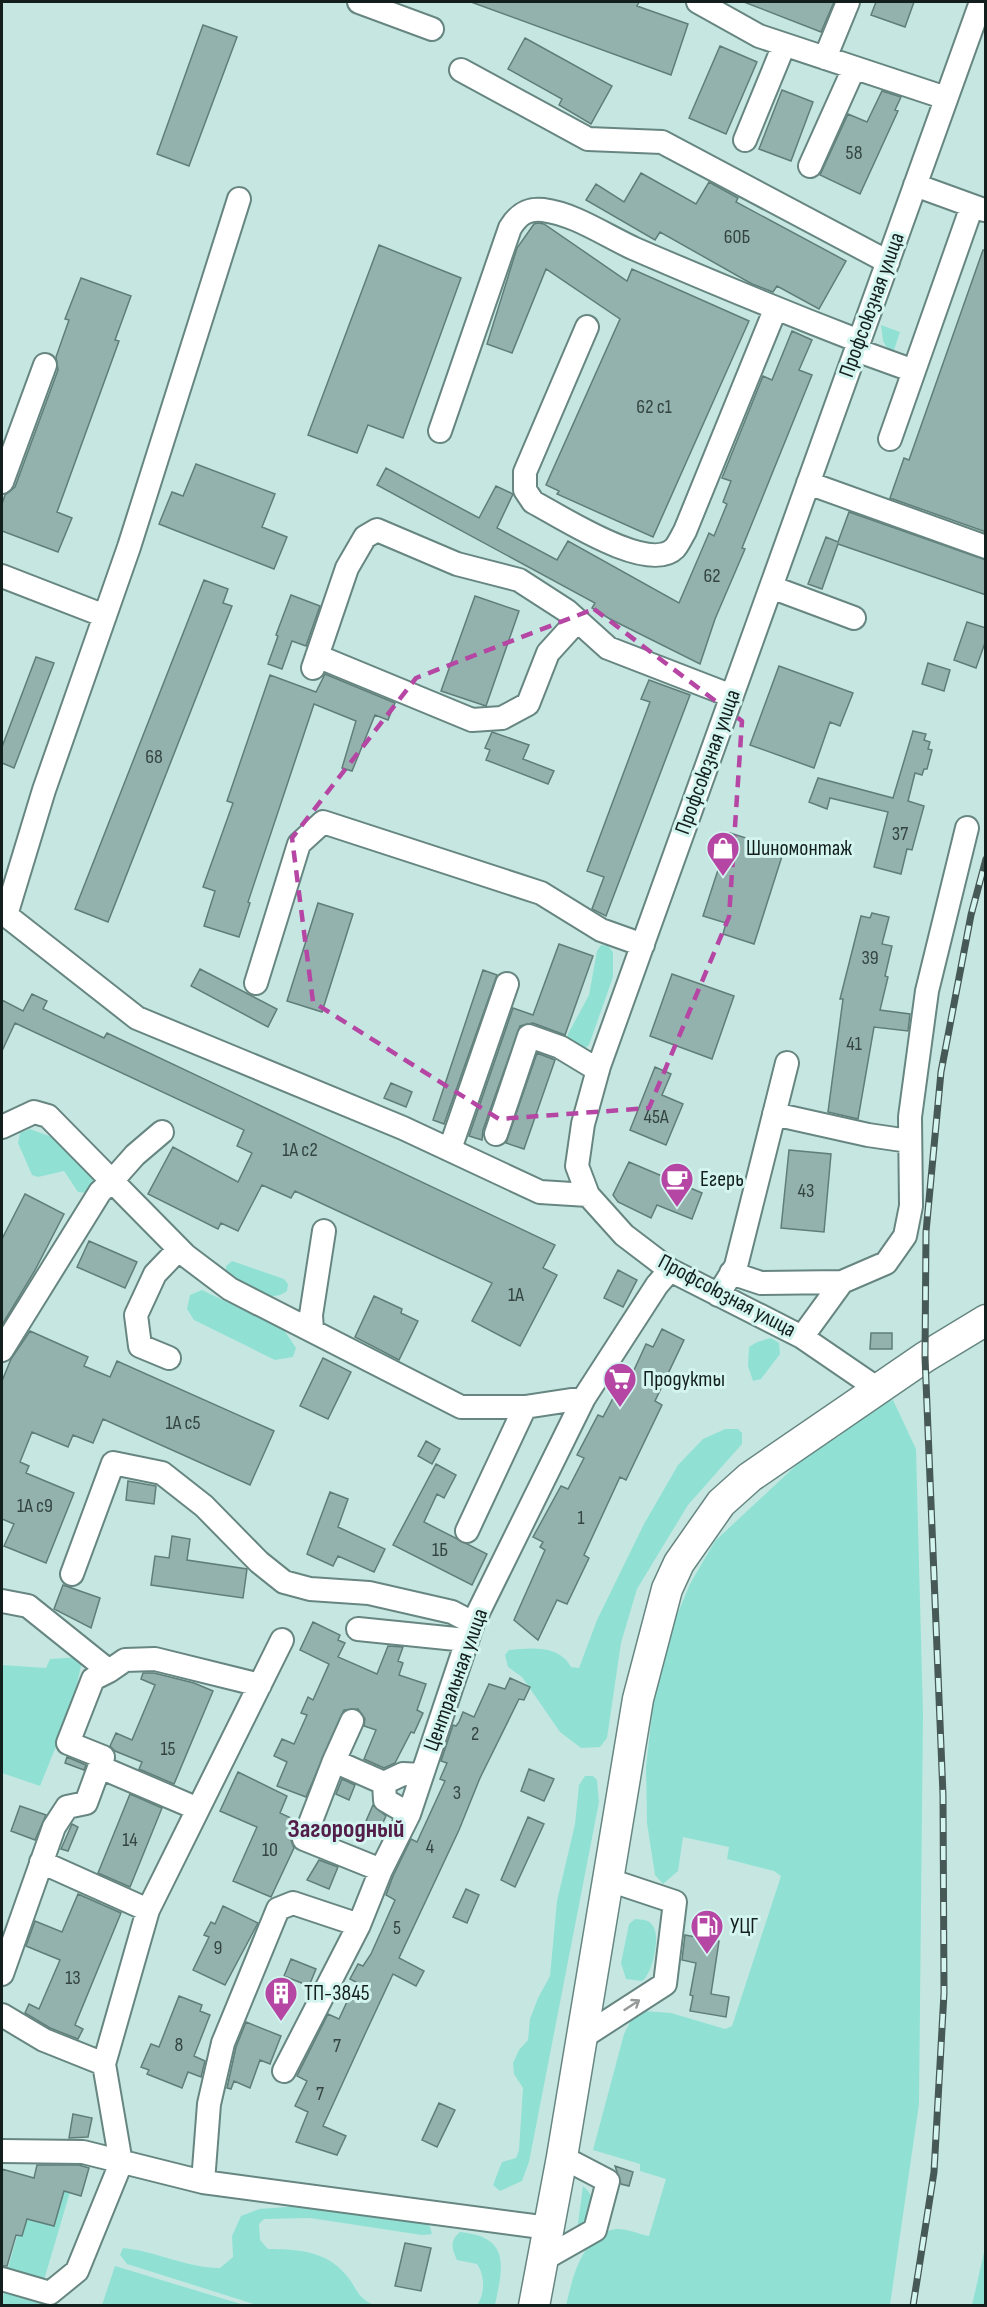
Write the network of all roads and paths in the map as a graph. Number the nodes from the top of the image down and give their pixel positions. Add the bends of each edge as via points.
1 (359, 2) edge
2 (698, 2) edge
3 (848, 2) edge
4 (981, 2) edge
5 (432, 29) dead end
6 (784, 45) junction
7 (825, 58) junction
8 (854, 68) junction
9 (461, 70) dead end
10 (946, 98) junction
11 (745, 140) dead end
12 (810, 166) dead end
13 (915, 185) junction
14 (239, 199) dead end
15 (979, 209) edge
16 (888, 262) junction
17 (775, 310) junction
18 (587, 327) dead end
19 (858, 345) junction
20 (45, 365) dead end
21 (914, 371) junction
22 (440, 431) dead end
23 (890, 440) dead end
24 (2, 482) edge
25 (808, 483) junction
26 (986, 548) edge
27 (2, 576) edge
28 (771, 587) junction
29 (105, 616) junction
30 (854, 618) dead end
31 (577, 621) junction
32 (732, 696) junction
33 (967, 828) dead end
34 (4, 913) edge
35 (643, 945) junction
36 (256, 983) dead end
37 (507, 984) dead end
38 (787, 1064) dead end
39 (598, 1070) junction
40 (774, 1114) junction
41 (2, 1127) edge
42 (162, 1132) dead end
43 (496, 1134) dead end
44 (909, 1141) junction
45 (450, 1149) junction
46 (112, 1181) junction
47 (588, 1195) junction
48 (324, 1231) dead end
49 (179, 1249) junction
50 (670, 1270) junction
51 (731, 1273) junction
52 (842, 1282) junction
53 (718, 1294) junction
54 (986, 1320) edge
55 (312, 1330) junction
56 (802, 1337) junction
57 (2, 1350) edge
58 (169, 1358) dead end
59 (878, 1389) junction
60 (584, 1398) junction
61 (525, 1407) junction
62 (467, 1531) dead end
63 (72, 1574) dead end
64 (2, 1601) edge
65 (358, 1629) dead end
66 (469, 1631) junction
67 (282, 1640) dead end
68 (109, 1671) junction
69 (260, 1685) junction
70 (352, 1721) dead end
71 (334, 1761) junction
72 (100, 1767) junction
73 (422, 1775) junction
74 (384, 1783) junction
75 (198, 1809) junction
76 (409, 1814) junction
77 (41, 1862) junction
78 (381, 1870) junction
79 (609, 1880) junction
80 (148, 1910) junction
81 (358, 1925) junction
82 (2, 1974) edge
83 (2, 2014) edge
84 (583, 2037) junction
85 (104, 2064) junction
86 (284, 2071) dead end
87 (2, 2151) edge
88 (562, 2157) junction
89 (122, 2163) junction
90 (203, 2182) junction
91 (549, 2228) junction
92 (543, 2259) junction
93 (2, 2279) edge
94 (534, 2306) edge

1 - 5 street
2 - 6 street via 759,36
3 - 7 street
4 - 10 street, Профсоюзная улица
6 - 7 street
6 - 11 street
7 - 8 street
8 - 10 street
8 - 12 street
9 - 16 street via 588,139 662,142
10 - 13 street, Профсоюзная улица
13 - 15 street
13 - 16 street, Профсоюзная улица
14 - 29 street
15 - 21 street
16 - 19 street, Профсоюзная улица
17 - 18 street via 685,531 675,549 663,554 624,550 533,502 525,490 525,472
17 - 19 street
17 - 22 street via 561,214 530,210 517,216 510,228
19 - 21 street
19 - 25 street, Профсоюзная улица
20 - 24 street
21 - 23 street
25 - 26 street
25 - 28 street, Профсоюзная улица
27 - 29 street
28 - 30 street
28 - 32 street, Профсоюзная улица
29 - 34 street
31 - 31 street via 519,580 457,564 377,530 365,537 347,568 315,662 472,720 502,718 528,704 548,652
31 - 32 street via 608,648
32 - 35 street, Профсоюзная улица
33 - 44 street via 927,991
34 - 45 street via 137,1018
35 - 36 street via 601,930 541,894 323,822 299,844
35 - 39 street, Профсоюзная улица
37 - 45 street
38 - 40 street
39 - 43 street via 560,1047 529,1036
39 - 47 street, Профсоюзная улица via 583,1124 577,1166
40 - 44 street
40 - 51 street
41 - 46 street via 34,1112 48,1116
42 - 46 street
44 - 52 street via 911,1206 905,1236 886,1263
45 - 47 street via 540,1192
46 - 49 street
46 - 57 street via 100,1192
47 - 50 street, Профсоюзная улица via 624,1235
48 - 55 street
49 - 55 street via 230,1289
49 - 58 street via 155,1274 136,1315 140,1346
50 - 53 street, Профсоюзная улица
50 - 60 street, Центральная улица
51 - 52 street via 761,1283
51 - 53 street
52 - 56 street
53 - 56 street, Профсоюзная улица
54 - 59 main road
55 - 61 street via 461,1407
56 - 59 street, Профсоюзная улица
59 - 79 main road via 750,1477 721,1503 679,1563 667,1589 638,1699
60 - 61 street
60 - 66 street, Центральная улица
61 - 62 street
63 - 66 street via 113,1463 162,1473 204,1506 259,1563 284,1582 369,1593 452,1612
64 - 68 street via 28,1606
65 - 66 street
66 - 73 street, Центральная улица
67 - 69 street
68 - 69 street via 125,1660 148,1659
68 - 72 street via 93,1679 68,1743 103,1757
69 - 75 street
70 - 71 street
71 - 74 street
71 - 78 street via 304,1839
72 - 75 street
72 - 77 street via 86,1803 67,1807 54,1827
73 - 74 street via 403,1774
73 - 76 street, Центральная улица
74 - 76 street via 385,1800
75 - 80 street
76 - 78 street, Центральная улица
77 - 80 street
77 - 82 street
78 - 81 street, Центральная улица
79 - 84 main road
84 -> 79 street via 665,1984 675,1902
80 - 85 street
81 - 86 street, Центральная улица
81 - 90 street via 293,1903 278,1909 223,2043 209,2104
83 - 85 street via 44,2040
84 - 88 main road
85 - 89 street
87 - 89 street via 84,2152
88 - 91 main road
88 - 92 street via 608,2181 595,2230
89 - 90 street
89 - 93 street via 77,2271 50,2293
90 - 91 street
91 - 92 main road
92 - 94 main road

